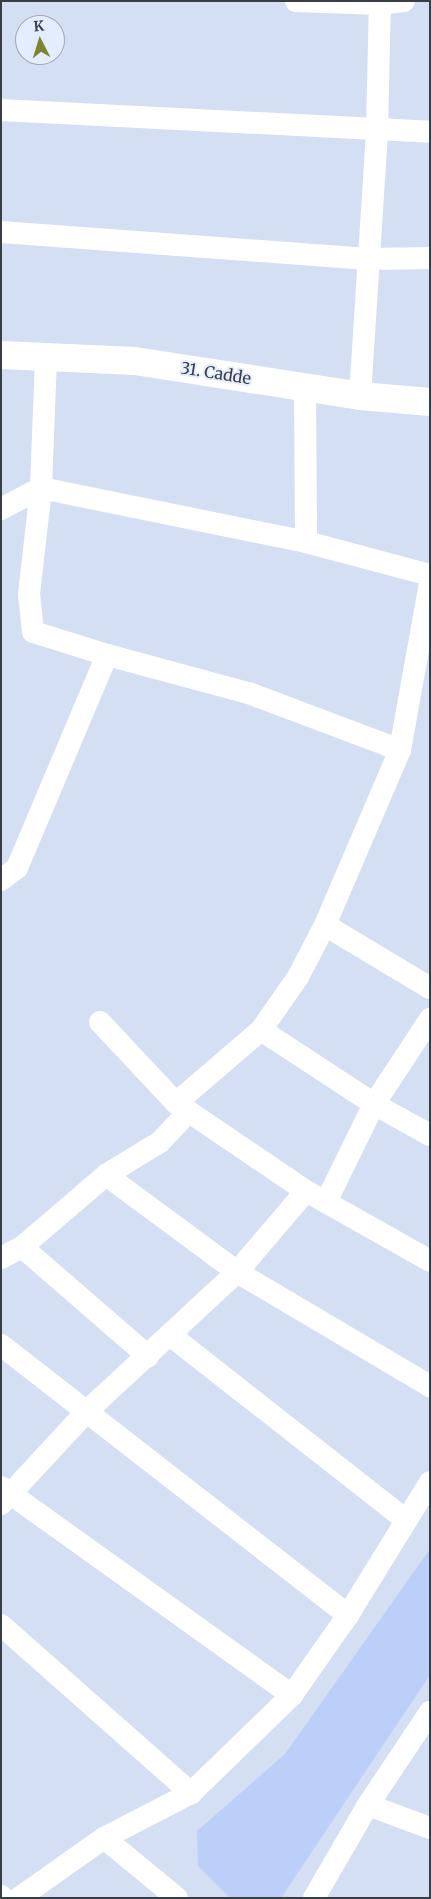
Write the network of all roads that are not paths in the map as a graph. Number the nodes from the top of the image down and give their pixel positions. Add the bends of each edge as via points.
1 (296, 1) edge
2 (404, 1) edge
3 (380, 2) edge
4 (1, 110) edge
5 (377, 131) junction
6 (430, 132) edge
7 (1, 232) edge
8 (430, 258) edge
9 (368, 259) junction
10 (1, 355) edge
11 (46, 358) junction
12 (305, 388) junction
13 (360, 396) junction
14 (430, 402) edge
15 (41, 488) junction
16 (1, 509) edge
17 (306, 542) junction
18 (430, 575) edge
19 (430, 583) edge
20 (107, 655) junction
21 (400, 750) junction
22 (1, 880) edge
23 (325, 925) junction
24 (430, 988) edge
25 (430, 1018) edge
26 (100, 1022) dead end
27 (261, 1030) junction
28 (374, 1104) junction
29 (182, 1107) junction
30 (430, 1135) edge
31 (106, 1175) junction
32 (306, 1191) junction
33 (326, 1202) junction
34 (22, 1247) junction
35 (1, 1258) edge
36 (430, 1261) edge
37 (237, 1272) junction
38 (170, 1335) junction
39 (1, 1345) edge
40 (148, 1356) junction
41 (430, 1386) edge
42 (87, 1412) junction
43 (430, 1482) edge
44 (4, 1495) edge
45 (406, 1520) junction
46 (348, 1615) junction
47 (1, 1625) edge
48 (292, 1695) junction
49 (430, 1712) edge
50 (191, 1793) junction
51 (368, 1805) junction
52 (430, 1828) edge
53 (104, 1838) junction
54 (19, 1898) edge
55 (177, 1898) edge
56 (314, 1898) edge

1 - 3 street
2 - 3 street
3 - 5 street
4 - 5 street
5 - 6 street
5 - 9 street
7 - 9 street
8 - 9 street
9 - 13 street
10 - 11 street, 31. Cadde
11 - 12 street, 31. Cadde via 136,361
11 - 15 street
12 - 13 street, 31. Cadde
12 - 17 street
13 - 14 street, 31. Cadde
15 - 16 street
15 - 17 street
15 - 20 street via 29,594 33,632
17 - 18 street
19 - 21 street
20 - 21 street via 248,693
20 - 22 street via 17,868
21 - 23 street
23 - 24 street
23 - 27 street via 298,977
25 - 28 street
26 - 29 street
27 - 28 street
27 - 29 street
28 - 30 street
28 - 33 street
29 - 31 street via 160,1142
29 - 32 street
31 - 34 street
31 - 37 street
32 - 33 street
32 - 37 street
33 - 36 street
34 - 35 street
34 - 40 street
37 - 38 street
37 - 41 street
38 - 40 street
38 - 45 street
39 - 42 street
40 - 42 street
42 - 44 street
42 - 46 street
43 - 45 street
44 - 48 street
45 - 46 street
46 - 48 street
47 - 50 street
48 - 50 street
49 - 51 street
50 - 53 street
51 - 52 street
51 - 56 street
53 - 54 street
53 - 55 street

